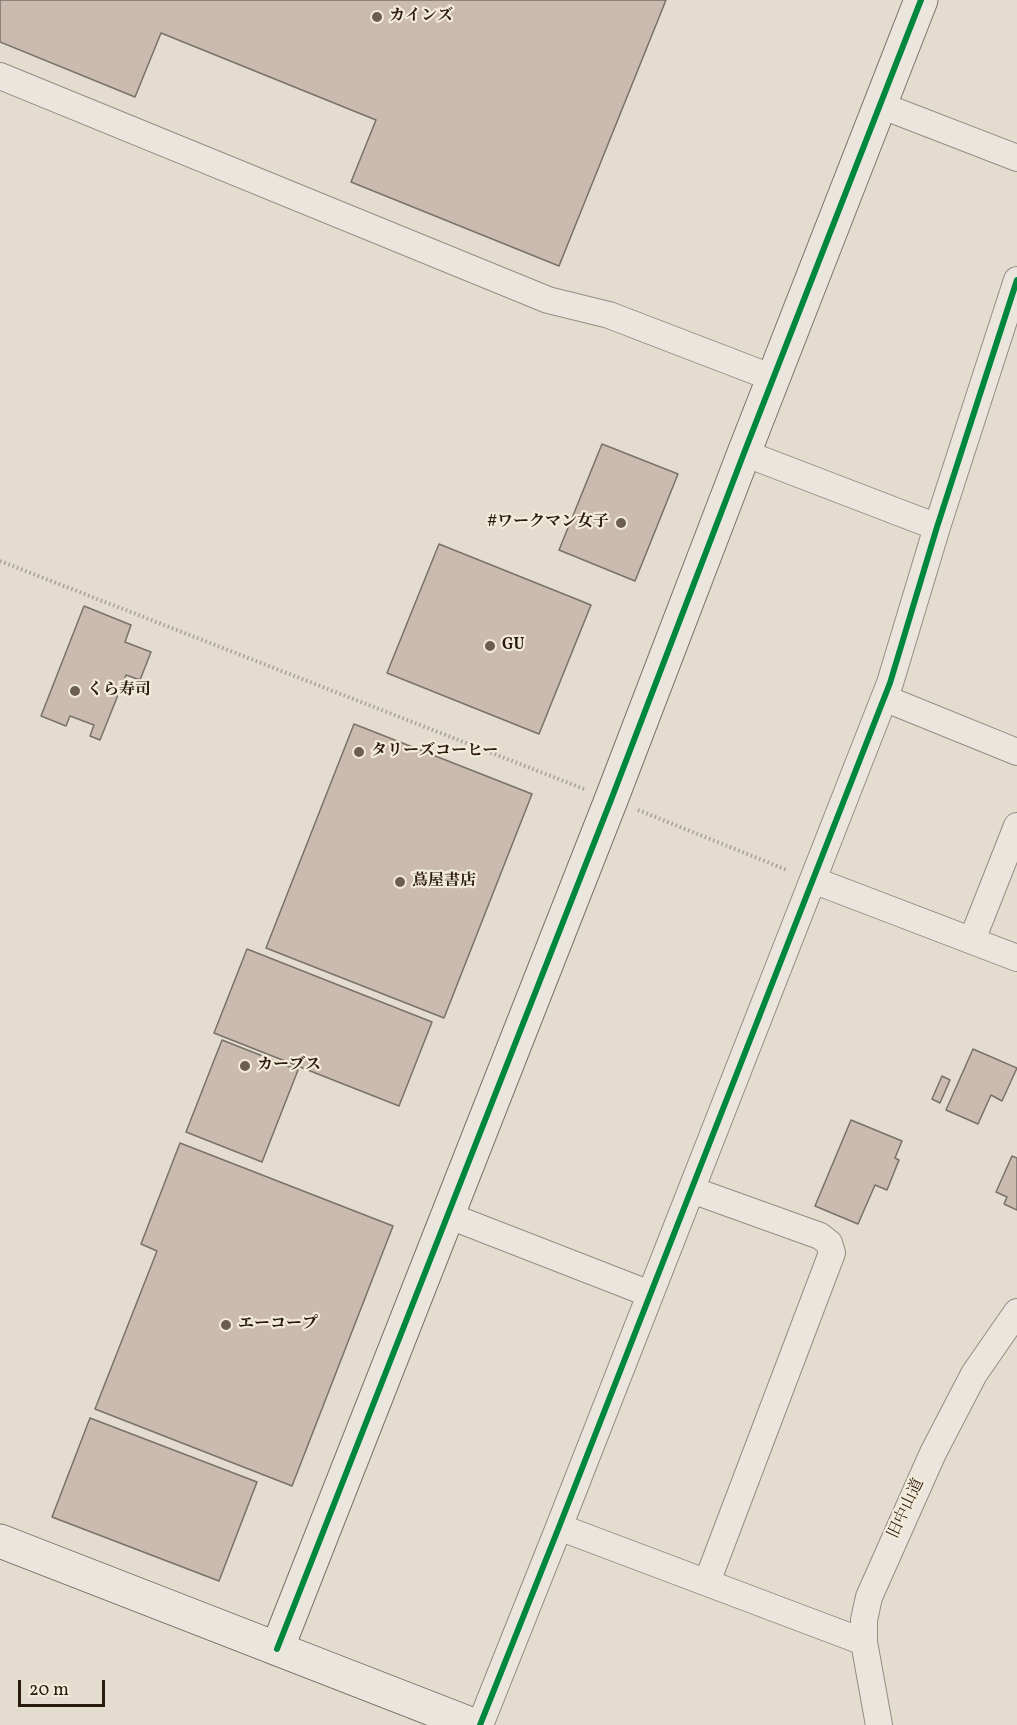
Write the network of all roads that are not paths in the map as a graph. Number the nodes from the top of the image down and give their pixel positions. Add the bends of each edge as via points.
1 (921, 0) edge
2 (0, 76) edge
3 (880, 105) junction
4 (1017, 158) edge
5 (1017, 280) edge
6 (773, 378) junction
7 (744, 453) junction
8 (937, 527) junction
9 (884, 698) junction
10 (1017, 752) edge
11 (1017, 826) edge
12 (813, 880) junction
13 (972, 940) junction
14 (1017, 958) edge
15 (692, 1190) junction
16 (447, 1215) junction
17 (650, 1294) junction
18 (1017, 1312) edge
19 (560, 1527) junction
20 (0, 1541) edge
21 (707, 1582) junction
22 (864, 1641) junction
23 (277, 1649) junction
24 (473, 1725) edge
25 (480, 1725) edge
26 (879, 1725) edge

1 - 3 street
2 - 6 street via 548,300 609,315
3 - 4 street
3 - 6 street
5 - 8 street
6 - 7 street
7 - 8 street
7 - 16 street
8 - 9 street
9 - 10 street
9 - 12 street
11 - 13 street
12 - 13 street
12 - 15 street
13 - 14 street
15 - 17 street
15 - 21 street via 820,1236 832,1252
16 - 17 street
16 - 23 street
17 - 19 street
18 - 22 street, 旧中山道 via 974,1374 933,1454 869,1597
19 - 21 street
19 - 25 street
20 - 23 street
21 - 22 street
22 - 26 street, 旧中山道
23 - 24 street

